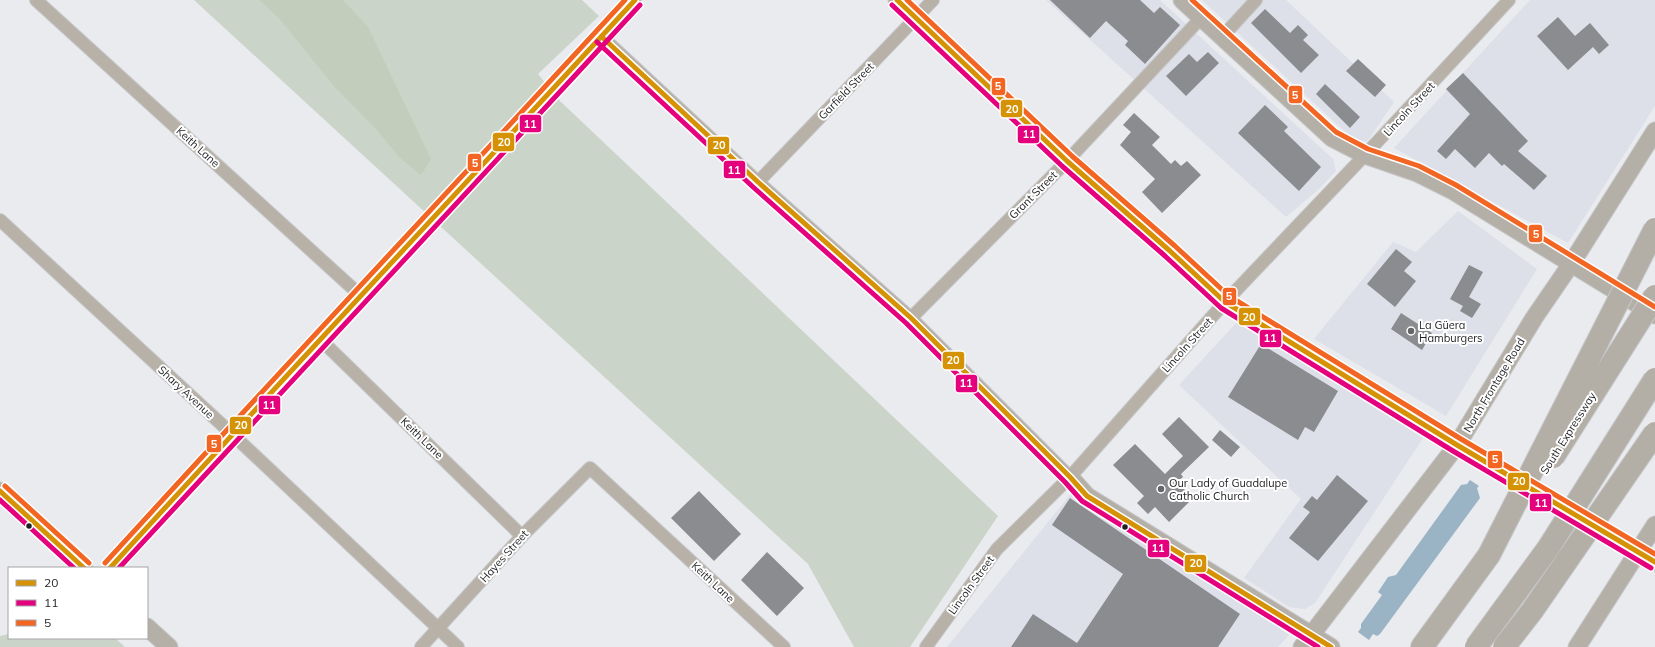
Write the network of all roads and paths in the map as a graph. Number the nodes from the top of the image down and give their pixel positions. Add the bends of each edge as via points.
1 (36, 0) edge
2 (635, 0) edge
3 (897, 0) edge
4 (933, 0) edge
5 (1182, 0) edge
6 (1256, 0) edge
7 (1510, 0) edge
8 (917, 18) junction
9 (1201, 18) junction
10 (602, 37) junction
11 (1222, 37) junction
12 (1655, 131) edge
13 (1365, 156) junction
14 (1067, 161) junction
15 (758, 182) junction
16 (0, 220) edge
17 (1655, 229) edge
18 (1571, 264) junction
19 (360, 295) junction
20 (1655, 296) edge
21 (1226, 302) junction
22 (1655, 315) edge
23 (911, 318) junction
24 (321, 340) junction
25 (1655, 379) edge
26 (1655, 433) edge
27 (232, 434) junction
28 (1457, 444) junction
29 (590, 468) joint
30 (1070, 477) junction
31 (0, 491) edge
32 (1655, 525) edge
33 (522, 536) junction
34 (1638, 552) junction
35 (1489, 555) junction
36 (1655, 562) edge
37 (83, 567) edge
38 (111, 567) edge
39 (148, 628) edge
40 (438, 629) junction
41 (1307, 641) edge
42 (169, 647) edge
43 (421, 647) edge
44 (458, 647) edge
45 (784, 647) edge
46 (926, 647) edge
47 (1331, 647) edge
48 (1422, 647) edge
49 (1476, 647) edge
50 (1504, 647) edge
51 (1577, 647) edge

1 - 19 street, Keith Lane
2 - 10 street
3 - 8 street
4 - 8 street, Garfield Street
5 - 9 street
6 - 11 street
7 - 13 street, Lincoln Street
8 - 14 street
8 - 15 street, Garfield Street
9 - 11 street
9 - 14 street, Grant Street
10 - 15 street
10 - 19 street
11 - 13 street via 1332,138
12 - 18 street, North Frontage Road
13 - 18 street via 1417,173 1453,191
13 - 21 street, Lincoln Street
14 - 21 street
14 - 23 street, Grant Street
15 - 23 street
16 - 27 street, Shary Avenue
17 - 35 highway, bridge
18 - 22 street
18 - 28 street, North Frontage Road via 1534,318
19 - 24 street
20 - 35 highway, South Expressway, bridge
21 - 28 street
21 - 30 street, Lincoln Street
23 - 30 street
24 - 27 street
24 - 33 street, Keith Lane
25 - 49 highway, bridge via 1549,547
26 - 50 highway, bridge via 1532,611
27 - 38 street
27 - 40 street, Shary Avenue
28 - 34 street
28 - 41 street, North Frontage Road
29 - 33 street, Hayes Street
29 - 45 street, Keith Lane
30 - 41 street via 1087,496
30 - 46 street, Lincoln Street via 997,549
31 - 37 street
32 - 34 street
33 - 40 street, Hayes Street
34 - 36 street
34 - 51 street
35 - 48 highway, South Expressway
39 - 42 street
40 - 43 street, Hayes Street
40 - 44 street, Shary Avenue
41 - 47 street

